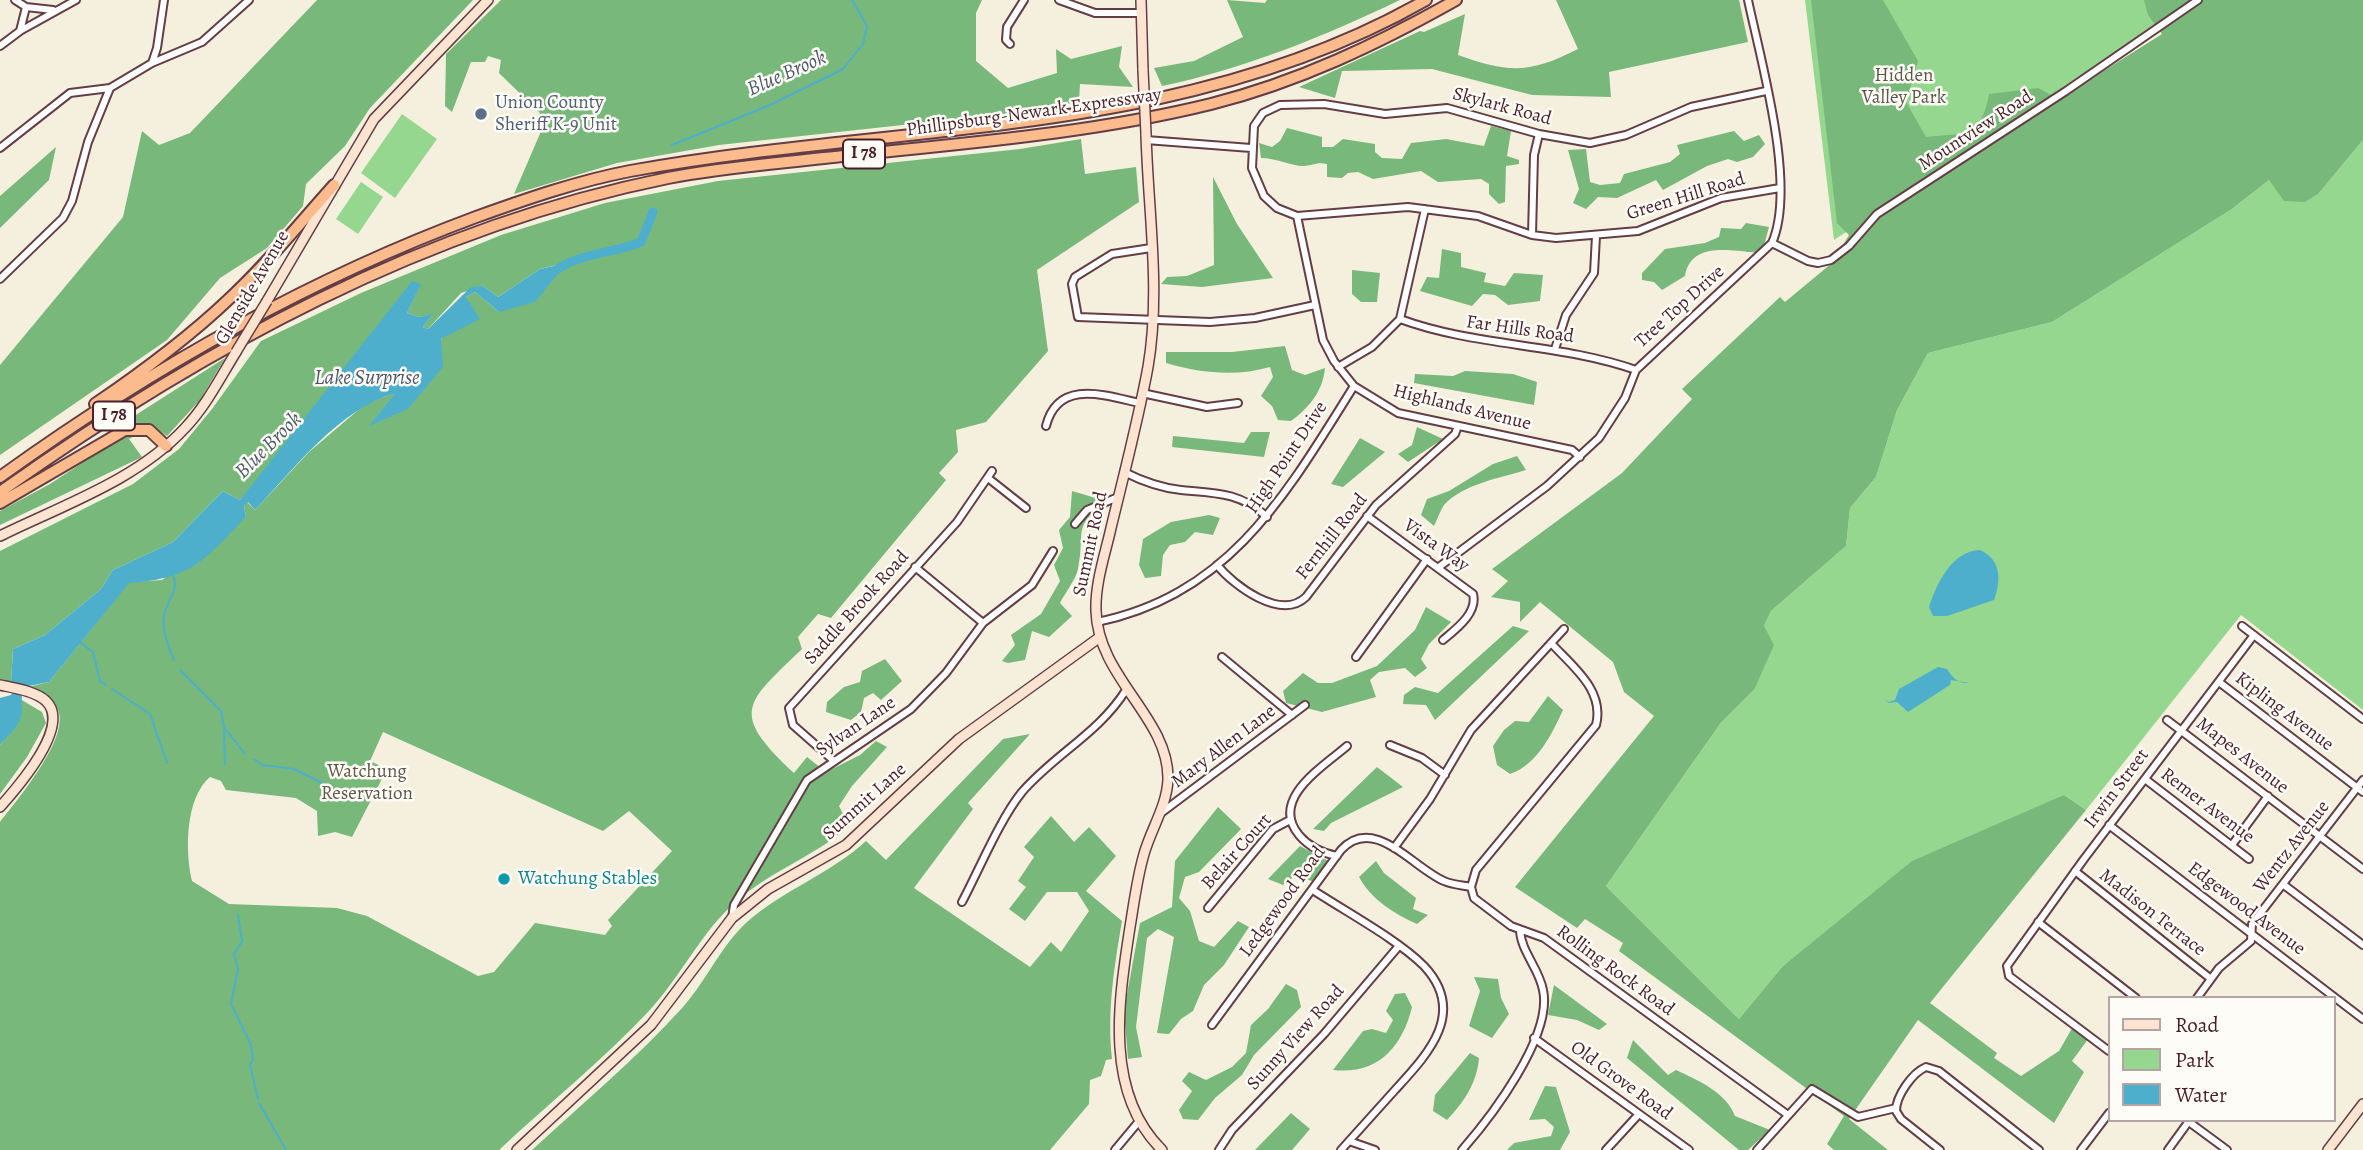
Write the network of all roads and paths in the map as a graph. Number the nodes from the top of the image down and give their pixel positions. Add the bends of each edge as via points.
1 (15, 0) edge
2 (76, 0) edge
3 (164, 0) edge
4 (249, 0) edge
5 (488, 0) edge
6 (1024, 0) edge
7 (1059, 0) edge
8 (1141, 0) edge
9 (1426, 0) edge
10 (1456, 0) edge
11 (1748, 0) edge
12 (2198, 0) edge
13 (26, 7) junction
14 (57, 9) junction
15 (1141, 13) junction
16 (20, 31) junction
17 (1010, 44) dead end
18 (0, 46) edge
19 (158, 48) junction
20 (168, 57) junction
21 (152, 62) junction
22 (110, 88) junction
23 (1766, 91) junction
24 (1539, 134) junction
25 (1146, 137) junction
26 (0, 148) edge
27 (1251, 148) junction
28 (334, 185) junction
29 (1780, 187) junction
30 (1425, 209) junction
31 (1297, 216) junction
32 (1532, 235) junction
33 (1597, 236) junction
34 (1772, 243) junction
35 (1151, 248) junction
36 (0, 279) edge
37 (1315, 305) junction
38 (1152, 318) junction
39 (1400, 319) junction
40 (1555, 349) junction
41 (1338, 367) junction
42 (1636, 370) junction
43 (1354, 386) junction
44 (1142, 393) junction
45 (1139, 403) junction
46 (1238, 403) dead end
47 (1046, 426) dead end
48 (1458, 426) junction
49 (54, 439) junction
50 (166, 446) junction
51 (1580, 457) junction
52 (992, 471) dead end
53 (1124, 472) junction
54 (0, 477) edge
55 (988, 478) junction
56 (0, 492) edge
57 (1118, 497) junction
58 (0, 503) edge
59 (1026, 508) dead end
60 (1367, 516) junction
61 (1267, 517) junction
62 (1075, 524) dead end
63 (0, 536) edge
64 (1053, 551) dead end
65 (1427, 559) junction
66 (1217, 565) junction
67 (1440, 567) junction
68 (915, 568) junction
69 (1097, 622) junction
70 (983, 623) junction
71 (2242, 626) dead end
72 (1564, 629) dead end
73 (2254, 635) junction
74 (1100, 637) junction
75 (1443, 640) dead end
76 (1552, 643) junction
77 (1222, 657) dead end
78 (1356, 657) dead end
79 (2218, 682) junction
80 (4, 686) edge
81 (1126, 690) junction
82 (1305, 705) dead end
83 (1292, 715) junction
84 (2363, 719) edge
85 (2168, 720) dead end
86 (2182, 730) junction
87 (1390, 745) dead end
88 (1347, 746) dead end
89 (834, 761) junction
90 (1445, 775) junction
91 (2145, 779) junction
92 (2363, 780) edge
93 (2360, 790) edge
94 (2268, 796) junction
95 (0, 807) edge
96 (1161, 813) junction
97 (1290, 820) junction
98 (2109, 825) junction
99 (2320, 836) junction
100 (2232, 845) junction
101 (1394, 848) junction
102 (1337, 856) junction
103 (2249, 859) dead end
104 (2363, 869) edge
105 (2075, 872) junction
106 (2284, 885) junction
107 (1471, 887) junction
108 (1313, 890) junction
109 (962, 902) dead end
110 (1209, 908) dead end
111 (732, 918) junction
112 (2038, 922) junction
113 (1520, 930) junction
114 (2251, 932) junction
115 (2363, 946) edge
116 (1398, 947) junction
117 (2211, 979) junction
118 (2327, 995) edge
119 (2133, 996) edge
120 (2198, 996) edge
121 (2335, 1000) edge
122 (2363, 1019) edge
123 (1212, 1025) dead end
124 (1534, 1038) junction
125 (2108, 1050) edge
126 (2363, 1104) edge
127 (1896, 1108) junction
128 (1639, 1114) junction
129 (2108, 1114) edge
130 (1788, 1115) junction
131 (1140, 1120) junction
132 (2188, 1122) edge
133 (2190, 1122) edge
134 (1349, 1141) junction
135 (517, 1150) edge
136 (1115, 1150) edge
137 (1161, 1150) edge
138 (1219, 1150) edge
139 (1341, 1150) edge
140 (1375, 1150) edge
141 (1462, 1150) edge
142 (1606, 1150) edge
143 (1689, 1150) edge
144 (1757, 1150) edge
145 (1940, 1150) edge
146 (2039, 1150) edge
147 (2081, 1150) edge
148 (2168, 1150) edge
149 (2227, 1150) edge
150 (2328, 1150) edge

1 - 13 street
2 - 14 street
3 - 19 street
4 - 20 street via 202,42
5 - 28 main road, Glenside Avenue via 382,109
6 - 17 street via 1007,27
7 - 15 street via 1095,13
8 - 15 main road, Summit Road
9 - 49 highway, Phillipsburg-Newark Expressway / I 78 via 1393,19 1299,58 1180,95 1013,125 730,155 592,180 515,203 417,240 286,300 177,361
10 - 56 highway, Phillipsburg-Newark Expressway / I 78 via 1343,59 1213,103 1049,132 674,177 517,217 432,247 274,321 127,407
11 - 23 street
12 - 34 street, Mountview Road via 1887,207 1831,260 1808,261
13 - 14 street
13 - 16 street
14 - 16 street
15 - 25 main road, Summit Road, bridge
16 - 18 street
19 - 20 street
19 - 21 street
20 - 21 street
21 - 22 street
22 - 26 street via 70,93
22 - 36 street via 88,142 78,187 63,218
23 - 24 street, Skylark Road via 1691,107 1602,141 1578,142
23 - 29 street
24 - 27 street, Skylark Road via 1447,108 1385,114 1324,104 1287,104 1260,116
24 - 32 street via 1534,155
25 - 27 street
25 - 35 main road, Summit Road
27 - 31 street via 1260,191 1277,208
28 - 49 highway via 230,299 157,360 59,429
28 - 50 main road, Glenside Avenue, bridge via 202,406
29 - 33 street, Green Hill Road via 1721,198 1655,227
29 - 34 street via 1780,215
30 - 31 street, Green Hill Road via 1391,206
30 - 32 street, Green Hill Road via 1478,216
30 - 39 street
31 - 37 street, Highlands Avenue
32 - 33 street, Green Hill Road
33 - 40 street via 1594,273 1566,316
34 - 42 street, Tree Top Drive
35 - 38 main road, Summit Road
35 - 38 street via 1112,254 1074,278 1072,284 1075,310 1082,318
37 - 38 street via 1210,322
37 - 41 street, Highlands Avenue via 1323,340
38 - 44 main road, Summit Road
39 - 40 street, Far Hills Road via 1446,335
39 - 41 street via 1372,347
40 - 42 street, Far Hills Road
41 - 43 street, Highlands Avenue
42 - 51 street, Tree Top Drive via 1612,419
43 - 48 street, Highlands Avenue via 1398,413
43 - 61 street, High Point Drive
44 - 45 main road, Summit Road
44 - 46 street via 1207,407
45 - 47 street via 1102,394 1070,394 1056,405
45 - 53 main road, Summit Road
48 - 51 street, Highlands Avenue via 1572,450
48 - 60 street, Fernhill Road via 1455,434
49 - 54 highway, Phillipsburg-Newark Expressway / I 78
50 - 58 highway via 149,430 125,430
50 - 63 main road, Glenside Avenue via 126,474
51 - 67 street, Tree Top Drive
52 - 55 street, Saddle Brook Road
53 - 57 main road, Summit Road
53 - 61 street via 1165,488 1230,494
55 - 59 street
55 - 68 street, Saddle Brook Road
57 - 62 street via 1087,510
57 - 69 main road, Summit Road via 1098,584
60 - 65 street, Vista Way
60 - 66 street, Fernhill Road via 1306,597 1293,606 1278,605 1237,585
61 - 66 street, High Point Drive
64 - 70 street, Sylvan Lane via 1032,585
65 - 67 street, Vista Way
65 - 78 street
66 - 69 street, High Point Drive via 1157,604
67 - 75 street, Vista Way via 1474,598 1471,611
68 - 70 street
68 - 89 street, Saddle Brook Road via 789,708 793,725
69 - 74 main road, Summit Road
70 - 89 street, Sylvan Lane via 946,673 903,716
71 - 73 street
72 - 76 street
73 - 79 street, Irwin Street
73 - 84 street
74 - 81 main road, Summit Road
74 - 111 main road, Summit Lane via 959,739 846,845 768,889
76 - 90 street via 1471,730
76 - 107 street via 1594,692 1596,725 1478,867
77 - 83 street
79 - 86 street, Irwin Street
79 - 93 street, Kipling Avenue
80 - 95 main road via 31,693 50,707 54,716 45,746
81 - 96 main road, Summit Road via 1163,750 1168,780
81 - 109 street via 1103,722 1052,762 1018,798
82 - 83 street, Mary Allen Lane
83 - 96 street, Mary Allen Lane
85 - 86 street, Mapes Avenue
86 - 91 street, Irwin Street
86 - 94 street, Mapes Avenue
87 - 90 street via 1422,758
88 - 97 street via 1295,793
89 - 111 street, Sylvan Lane via 807,780 734,905
90 - 101 street
91 - 98 street, Irwin Street
91 - 100 street, Remer Avenue
92 - 93 street, Wentz Avenue
93 - 99 street, Wentz Avenue
94 - 99 street, Mapes Avenue
94 - 100 street
96 - 131 main road, Summit Road via 1141,864 1119,999 1122,1063
97 - 102 street via 1309,845
97 - 110 street, Belair Court via 1273,829
98 - 105 street, Irwin Street
98 - 114 street, Edgewood Avenue
99 - 104 street, Mapes Avenue
99 - 106 street, Wentz Avenue
100 - 103 street, Remer Avenue
101 - 102 street, Ledgewood Road via 1377,838 1364,837 1346,845
101 - 107 street, Ledgewood Road via 1445,882
102 - 108 street, Ledgewood Road
105 - 112 street, Irwin Street
105 - 117 street, Madison Terrace
106 - 114 street, Wentz Avenue via 2252,924
106 - 115 street
107 - 113 street, Rolling Rock Road via 1480,906
108 - 116 street
108 - 123 street, Ledgewood Road
111 - 135 main road, Summit Lane via 651,1025
112 - 119 street
112 - 125 street, Irwin Street via 2009,963 2009,976
113 - 124 street via 1544,990 1544,1010
113 - 130 street, Rolling Rock Road via 1544,938
114 - 117 street, Wentz Avenue via 2250,941
114 - 118 street, Edgewood Avenue
116 - 134 street via 1422,965 1434,982 1442,1009 1440,1029 1428,1054
116 - 138 street, Sunny View Road
117 - 120 street, Wentz Avenue
121 - 122 street, Edgewood Avenue
124 - 128 street, Old Grove Road
124 - 141 street via 1513,1083
126 - 150 main road
127 - 130 street via 1858,1117 1812,1089
127 - 145 street via 1901,1119
127 - 146 street via 1916,1073 1932,1067
128 - 142 street
128 - 143 street, Old Grove Road
129 - 147 street
130 - 144 street
131 - 136 street
131 - 137 main road, Summit Road
132 - 148 street
133 - 149 street
134 - 139 street
134 - 140 street

